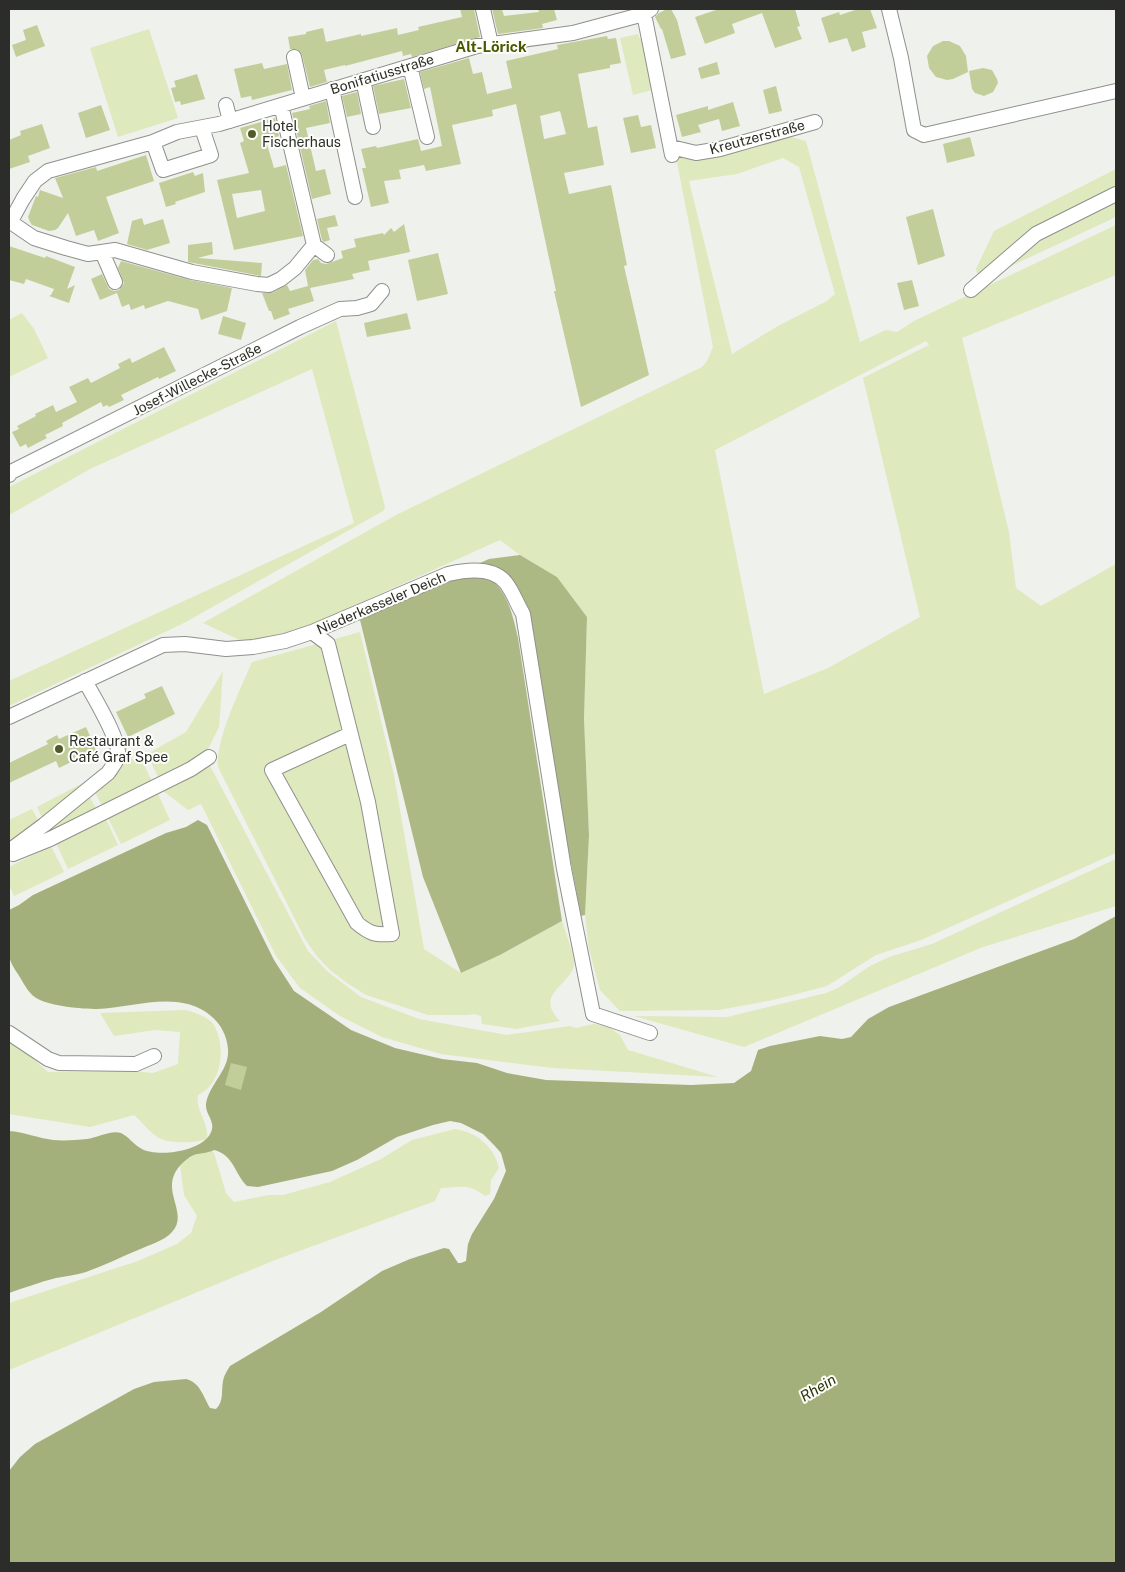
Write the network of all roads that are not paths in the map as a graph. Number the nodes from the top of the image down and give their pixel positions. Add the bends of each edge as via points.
1 (483, 9) edge
2 (889, 9) edge
3 (648, 11) edge
4 (490, 44) junction
5 (294, 57) dead end
6 (410, 66) junction
7 (363, 80) junction
8 (332, 89) junction
9 (1116, 91) edge
10 (303, 98) junction
11 (226, 105) dead end
12 (281, 106) junction
13 (230, 121) junction
14 (815, 122) dead end
15 (373, 127) dead end
16 (202, 128) junction
17 (427, 137) dead end
18 (153, 142) junction
19 (1116, 194) edge
20 (355, 197) dead end
21 (10, 221) edge
22 (314, 245) junction
23 (102, 252) junction
24 (327, 255) dead end
25 (116, 282) dead end
26 (971, 290) dead end
27 (382, 291) dead end
28 (9, 472) edge
29 (312, 632) junction
30 (86, 681) junction
31 (9, 717) edge
32 (350, 734) junction
33 (209, 757) dead end
34 (9, 851) edge
35 (9, 856) edge
36 (9, 1033) edge
37 (650, 1033) dead end
38 (154, 1056) dead end

1 - 4 street
2 - 9 street via 914,130 924,135
3 - 4 street, Bonifatiusstraße via 573,33
3 - 14 street, Kreutzerstraße via 672,151 696,153 720,149
4 - 6 street, Bonifatiusstraße
5 - 10 street
6 - 7 street, Bonifatiusstraße
6 - 17 street
7 - 8 street, Bonifatiusstraße
7 - 15 street
8 - 10 street, Bonifatiusstraße
8 - 20 street
10 - 12 street, Bonifatiusstraße
11 - 13 street
12 - 13 street, Bonifatiusstraße
12 - 22 street
13 - 16 street, Bonifatiusstraße
16 - 18 street, Bonifatiusstraße via 177,132
16 - 18 street via 211,155 163,170
18 - 21 street, Bonifatiusstraße via 48,171 35,181
19 - 26 street via 1036,234
21 - 23 street via 34,238 88,254
22 - 23 street via 295,268 270,285 192,272 114,250
22 - 24 street
23 - 25 street
27 - 28 street, Josef-Willecke-Straße via 371,304 340,309 300,327
29 - 30 street, Niederkasseler Deich via 253,648 163,645
29 - 32 street via 328,644
29 - 37 street, Niederkasseler Deich via 448,574 468,570 490,572 506,582 522,614 564,868 593,1014
30 - 31 street, Niederkasseler Deich
30 - 34 street via 114,737 118,754 115,763 108,773
32 - 32 street via 368,802 392,934 367,932 357,923 272,770
33 - 35 street via 59,835
36 - 38 street via 59,1063 136,1064

